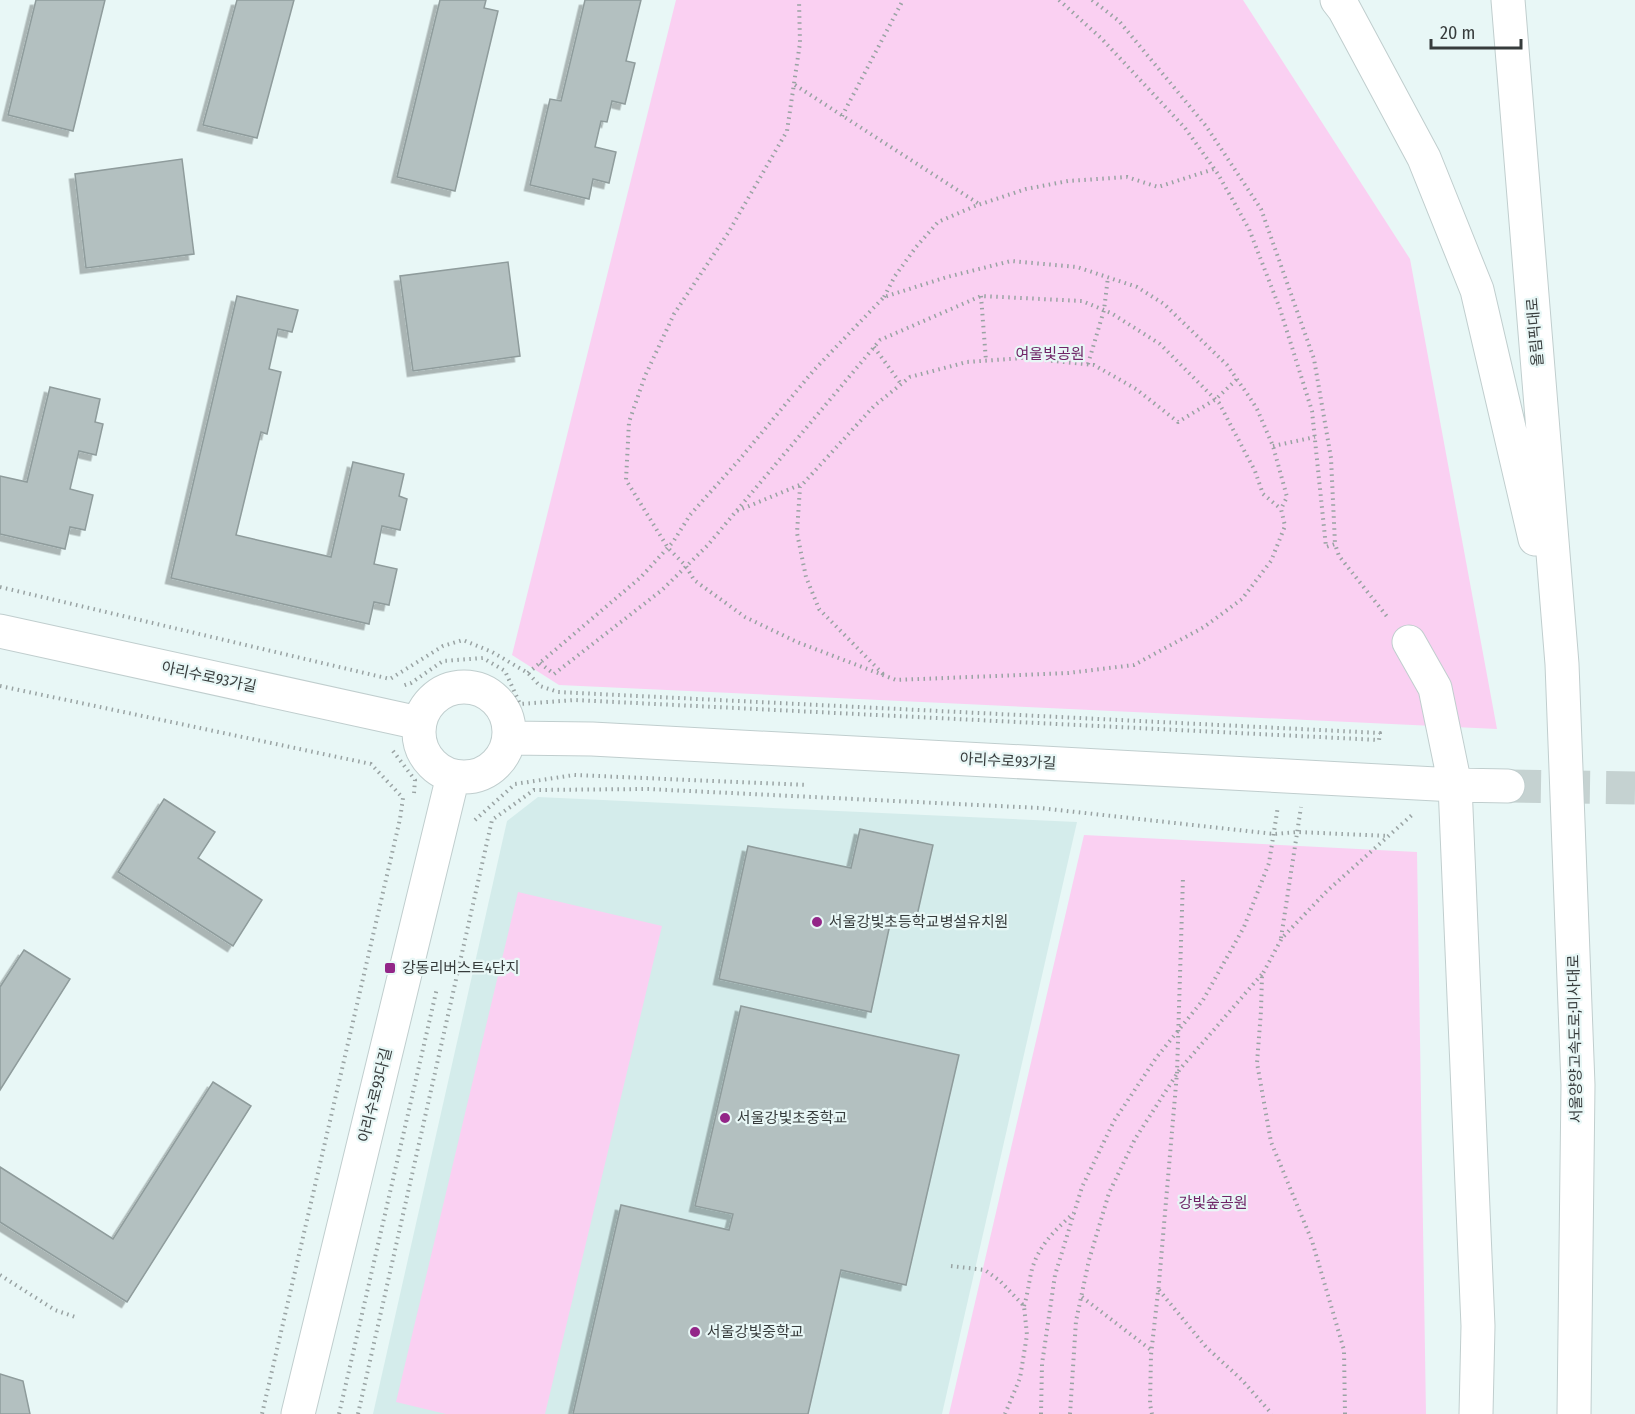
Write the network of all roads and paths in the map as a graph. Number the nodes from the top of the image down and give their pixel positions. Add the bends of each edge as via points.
1 (799, 0) edge
2 (903, 0) edge
3 (1059, 0) edge
4 (1092, 0) edge
5 (1336, 0) edge
6 (1509, 0) edge
7 (795, 85) junction
8 (842, 116) junction
9 (1214, 168) junction
10 (979, 204) junction
11 (1108, 277) junction
12 (981, 296) junction
13 (885, 297) junction
14 (1104, 310) junction
15 (874, 347) junction
16 (986, 361) junction
17 (1088, 364) junction
18 (1237, 379) junction
19 (901, 384) junction
20 (1216, 399) junction
21 (1315, 437) junction
22 (1273, 446) junction
23 (806, 482) junction
24 (1281, 509) junction
25 (736, 512) junction
26 (1335, 544) junction
27 (668, 548) junction
28 (686, 566) junction
29 (0, 587) edge
30 (0, 631) edge
31 (1408, 642) joint
32 (540, 663) junction
33 (1562, 664) junction
34 (528, 673) junction
35 (885, 676) junction
36 (0, 686) edge
37 (392, 689) dead end
38 (419, 723) junction
39 (509, 738) junction
40 (383, 748) dead end
41 (453, 776) junction
42 (809, 785) dead end
43 (1455, 785) junction
44 (1508, 786) tunnel mouth
45 (414, 799) dead end
46 (1301, 807) junction
47 (1313, 807) dead end
48 (1415, 813) dead end
49 (473, 828) dead end
50 (1298, 832) junction
51 (1274, 834) junction
52 (1389, 836) junction
53 (1183, 877) dead end
54 (1282, 938) junction
55 (1262, 975) junction
56 (437, 986) dead end
57 (1177, 1032) junction
58 (1177, 1073) junction
59 (1074, 1212) junction
60 (951, 1266) dead end
61 (0, 1275) edge
62 (1158, 1290) junction
63 (1082, 1297) junction
64 (1024, 1306) junction
65 (75, 1317) dead end
66 (1151, 1350) junction
67 (262, 1414) edge
68 (298, 1414) edge
69 (339, 1414) edge
70 (358, 1414) edge
71 (1005, 1414) edge
72 (1041, 1414) edge
73 (1070, 1414) edge
74 (1152, 1414) edge
75 (1272, 1414) edge
76 (1345, 1414) edge
77 (1476, 1414) edge
78 (1574, 1414) edge

1 - 7 path via 800,43
2 - 8 path
3 - 9 path via 1102,39 1185,128
4 - 26 path via 1119,21 1206,126 1261,209 1314,359 1331,458
5 - 33 main road via 1424,158 1477,290
6 - 33 main road, 올림픽대로
7 - 8 path
7 - 27 path via 787,131 728,233 674,314 629,422 626,480
8 - 10 path
9 - 10 path via 1158,187 1127,177 1068,181
9 - 21 path via 1249,229 1280,309 1312,411
10 - 13 path via 938,222 895,276
11 - 13 path via 1077,267 1011,261 947,276
11 - 14 path
11 - 18 path via 1137,287 1164,304
12 - 14 path via 1082,301
12 - 15 path via 880,340
12 - 16 path
13 - 27 path via 814,370 690,515
14 - 17 path
14 - 20 path via 1160,344
15 - 19 path
15 - 25 path
16 - 17 path via 1023,358
16 - 19 path via 910,376
17 - 20 path via 1136,389 1178,422
18 - 20 path
18 - 22 path via 1257,409
19 - 23 path via 874,406
20 - 24 path via 1256,471 1263,494
21 - 22 path
21 - 26 path via 1326,547
22 - 24 path via 1287,496
23 - 25 path
23 - 35 path via 800,488 797,533 810,588 819,609
24 - 35 path via 1285,526 1271,561 1242,599 1204,627 1134,665 1068,674 896,680
25 - 28 path
26 - 31 path via 1338,556
27 - 28 path
27 - 32 path via 641,577
28 - 32 path via 662,590 554,674
28 - 35 path via 694,580 745,617
29 - 34 path via 390,679 443,646 463,640 492,651
30 - 38 main road, 아리수로93가길
31 - 43 main road via 1435,688
32 - 34 path
33 - 78 main road, 서울양양고속도로;미사대로 via 1578,1085
34 - 37 path via 540,686 558,692 1380,733 1379,740 575,700 520,704 505,671 483,658 443,661 411,683
36 - 67 path via 371,764 403,798
38 - 39 main road via 424,709 435,697 464,687 479,689 503,708
38 - 41 main road via 418,738 423,752 442,773
39 - 41 main road via 505,752 484,773
39 - 43 main road, 아리수로93가길 via 592,739
40 - 45 path via 394,751 415,780
41 - 68 main road, 아리수로93다길
42 - 49 path via 574,775 515,784 474,820
43 - 44 main road, 아리수로93가길
43 - 77 main road via 1478,1326
46 - 47 path
46 - 50 path
46 - 51 path via 1278,806
48 - 52 path
50 - 51 path
50 - 52 path
50 - 54 path
51 - 57 path via 1269,863 1244,927 1203,1000
51 - 70 path via 1040,808 648,789 534,790 492,820
52 - 54 path
53 - 57 path
54 - 55 path
55 - 58 path
55 - 76 path via 1257,1063 1271,1142 1312,1241 1344,1350
56 - 69 path
57 - 58 path
57 - 59 path via 1114,1121 1082,1186
58 - 62 path
58 - 63 path via 1135,1139 1109,1193
59 - 64 path via 1040,1249
59 - 72 path via 1054,1275 1042,1364
60 - 64 path via 985,1270
61 - 65 path via 55,1310
62 - 66 path
62 - 75 path via 1206,1347
63 - 66 path
63 - 73 path via 1076,1321
64 - 71 path via 1027,1335 1020,1378
66 - 74 path

